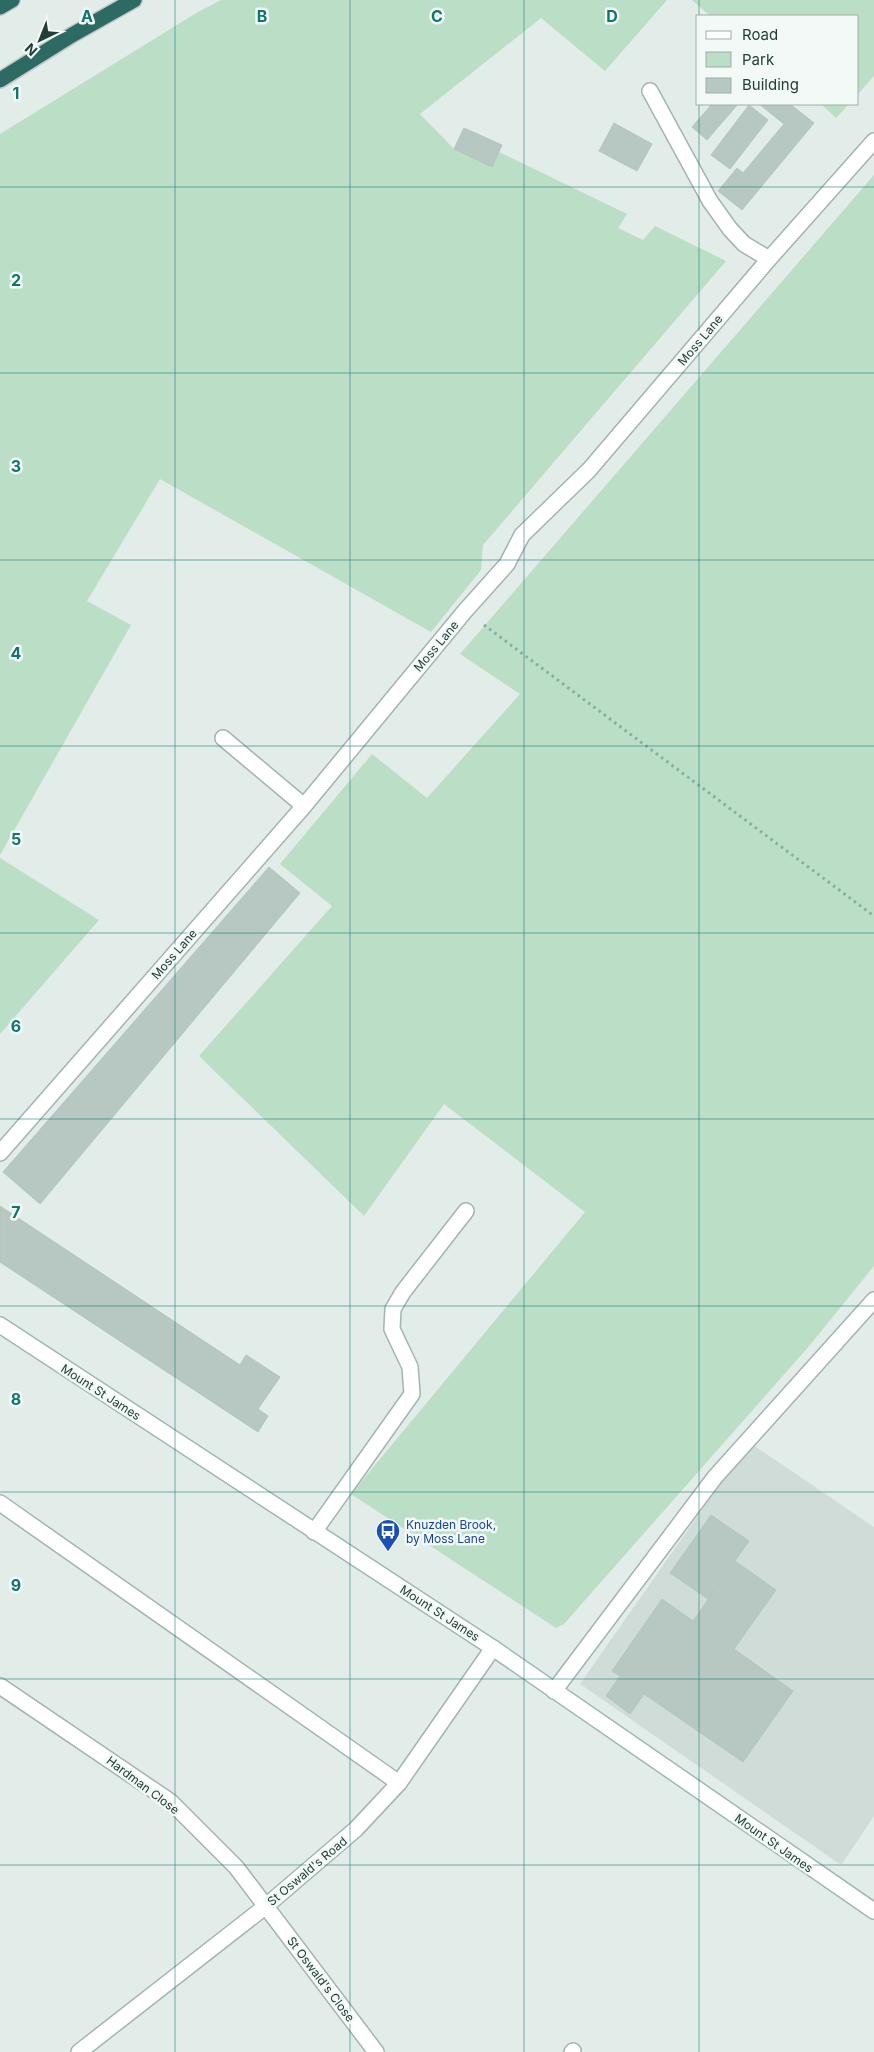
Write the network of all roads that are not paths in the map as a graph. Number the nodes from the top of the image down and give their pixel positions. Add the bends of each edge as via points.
1 (12, 0) edge
2 (134, 0) edge
3 (0, 7) edge
4 (0, 80) edge
5 (650, 91) dead end
6 (874, 141) edge
7 (769, 259) junction
8 (223, 738) dead end
9 (304, 806) junction
10 (0, 1153) edge
11 (466, 1211) dead end
12 (874, 1300) edge
13 (0, 1325) edge
14 (0, 1503) edge
15 (314, 1532) junction
16 (493, 1648) junction
17 (0, 1686) edge
18 (554, 1691) junction
19 (399, 1783) junction
20 (266, 1906) junction
21 (874, 1911) edge
22 (79, 2052) edge
23 (376, 2052) edge

1 - 3 highway
2 - 4 highway
5 - 7 street via 710,202 744,244
6 - 7 street, Moss Lane
7 - 9 street, Moss Lane via 589,470 522,535 507,564
8 - 9 street
9 - 10 street, Moss Lane
11 - 15 street via 403,1292 394,1309 392,1329 410,1366 412,1394
12 - 18 street via 715,1477
13 - 15 street, Mount St James
14 - 19 street
15 - 16 street, Mount St James
16 - 18 street, Mount St James
16 - 19 street, St Oswald's Road
17 - 20 street, Hardman Close via 171,1802 236,1867
18 - 21 street, Mount St James
19 - 20 street, St Oswald's Road via 356,1829
20 - 22 street, St Oswald's Road
20 - 23 street, St Oswald's Close

